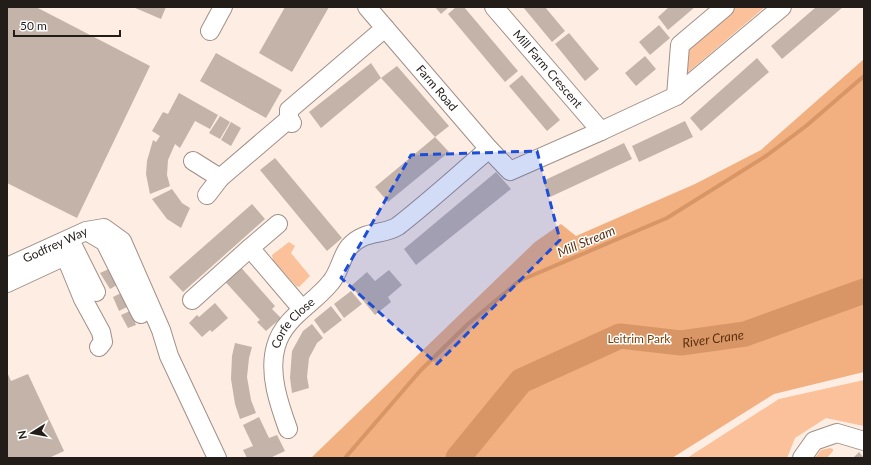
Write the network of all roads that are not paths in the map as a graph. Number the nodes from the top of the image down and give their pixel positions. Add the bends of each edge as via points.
1 (223, 7) edge
2 (367, 7) edge
3 (494, 7) edge
4 (725, 7) edge
5 (782, 7) edge
6 (385, 28) junction
7 (210, 31) dead end
8 (676, 96) junction
9 (601, 131) junction
10 (489, 149) junction
11 (193, 161) dead end
12 (220, 178) junction
13 (207, 195) dead end
14 (278, 224) dead end
15 (86, 230) junction
16 (250, 248) junction
17 (11, 266) edge
18 (7, 283) edge
19 (96, 292) dead end
20 (192, 300) dead end
21 (302, 309) junction
22 (99, 348) dead end
23 (288, 429) dead end
24 (864, 441) edge
25 (210, 458) edge
26 (217, 458) edge
27 (802, 458) edge

1 - 7 street
2 - 6 street, Farm Road
3 - 9 street, Mill Farm Crescent
4 - 8 street via 680,45
5 - 8 street
6 - 10 street, Farm Road
6 - 12 street via 289,110 290,121
8 - 9 street
9 - 10 street, Farm Road via 510,172
10 - 21 street, Corfe Close via 396,227 363,236 348,248 331,282
11 - 12 street
12 - 13 street
14 - 16 street
15 - 17 street, Godfrey Way
15 - 25 street via 105,242
15 - 26 street, Godfrey Way via 104,228 122,241 161,330 169,356
16 - 20 street
16 - 21 street
17 - 19 street via 28,265 68,247 74,248
18 - 22 street via 63,257 67,260 82,299 101,332 103,342
21 - 23 street, Corfe Close via 286,327 276,346 274,377 279,404
24 - 27 street via 837,433 814,441

